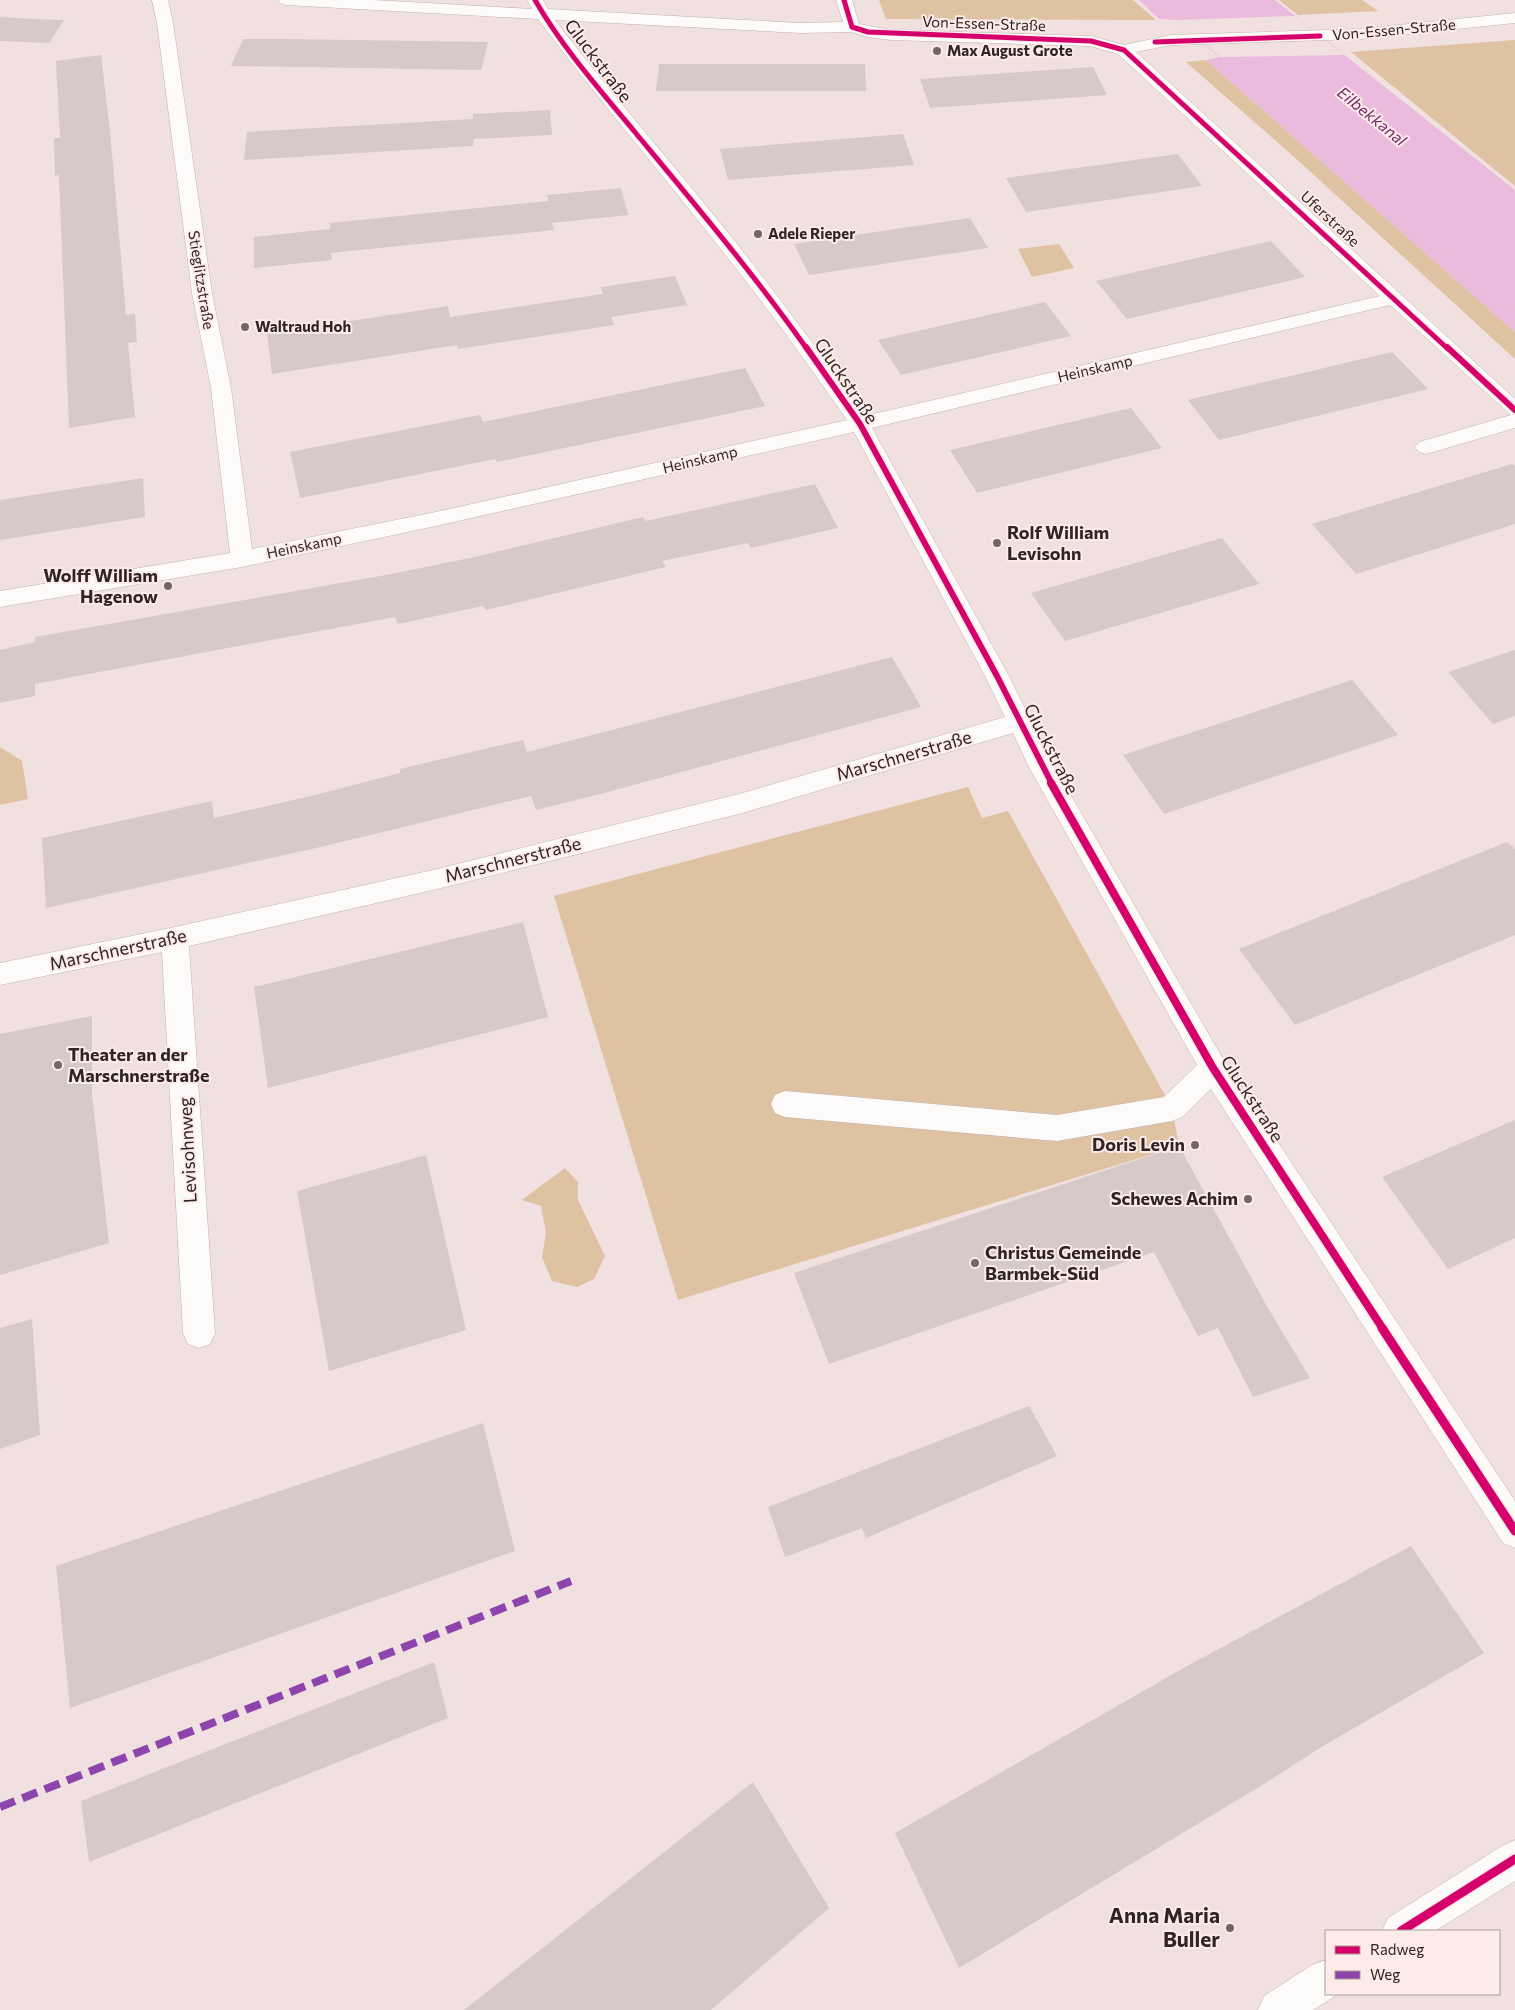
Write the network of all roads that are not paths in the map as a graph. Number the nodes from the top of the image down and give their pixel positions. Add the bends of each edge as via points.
1 (160, 0) edge
2 (286, 0) edge
3 (844, 0) edge
4 (539, 7) edge
5 (1515, 18) edge
6 (852, 27) junction
7 (1124, 50) junction
8 (1395, 298) junction
9 (1515, 410) edge
10 (1515, 421) edge
11 (860, 424) junction
12 (1426, 447) dead end
13 (242, 559) junction
14 (0, 599) edge
15 (1020, 722) junction
16 (175, 938) junction
17 (0, 974) edge
18 (1212, 1068) junction
19 (785, 1104) dead end
20 (199, 1333) dead end
21 (1515, 1531) edge
22 (1515, 1859) edge
23 (1403, 1930) edge
24 (1325, 1980) edge
25 (1278, 2010) edge

1 - 13 street, Stieglitzstraße via 202,293 221,388
2 - 4 street, Von-Essen-Straße
3 - 6 street
4 - 6 street, Von-Essen-Straße via 800,28
4 - 11 street, Gluckstraße via 592,80 800,339
5 - 7 street, Von-Essen-Straße via 1320,36 1156,42
6 - 7 street, Von-Essen-Straße via 892,34 1091,41
7 - 8 street, Uferstraße
8 - 9 street, Uferstraße
8 - 11 street, Heinskamp
10 - 12 street
11 - 13 street, Heinskamp
11 - 15 street, Gluckstraße
13 - 14 street, Heinskamp
15 - 16 street, Marschnerstraße via 739,804 433,880
15 - 18 street, Gluckstraße via 1043,770
16 - 17 street, Marschnerstraße
16 - 20 street, Levisohnweg
18 - 19 street via 1172,1108 1057,1128
18 - 21 street, Gluckstraße
22 - 23 street
24 - 25 street

